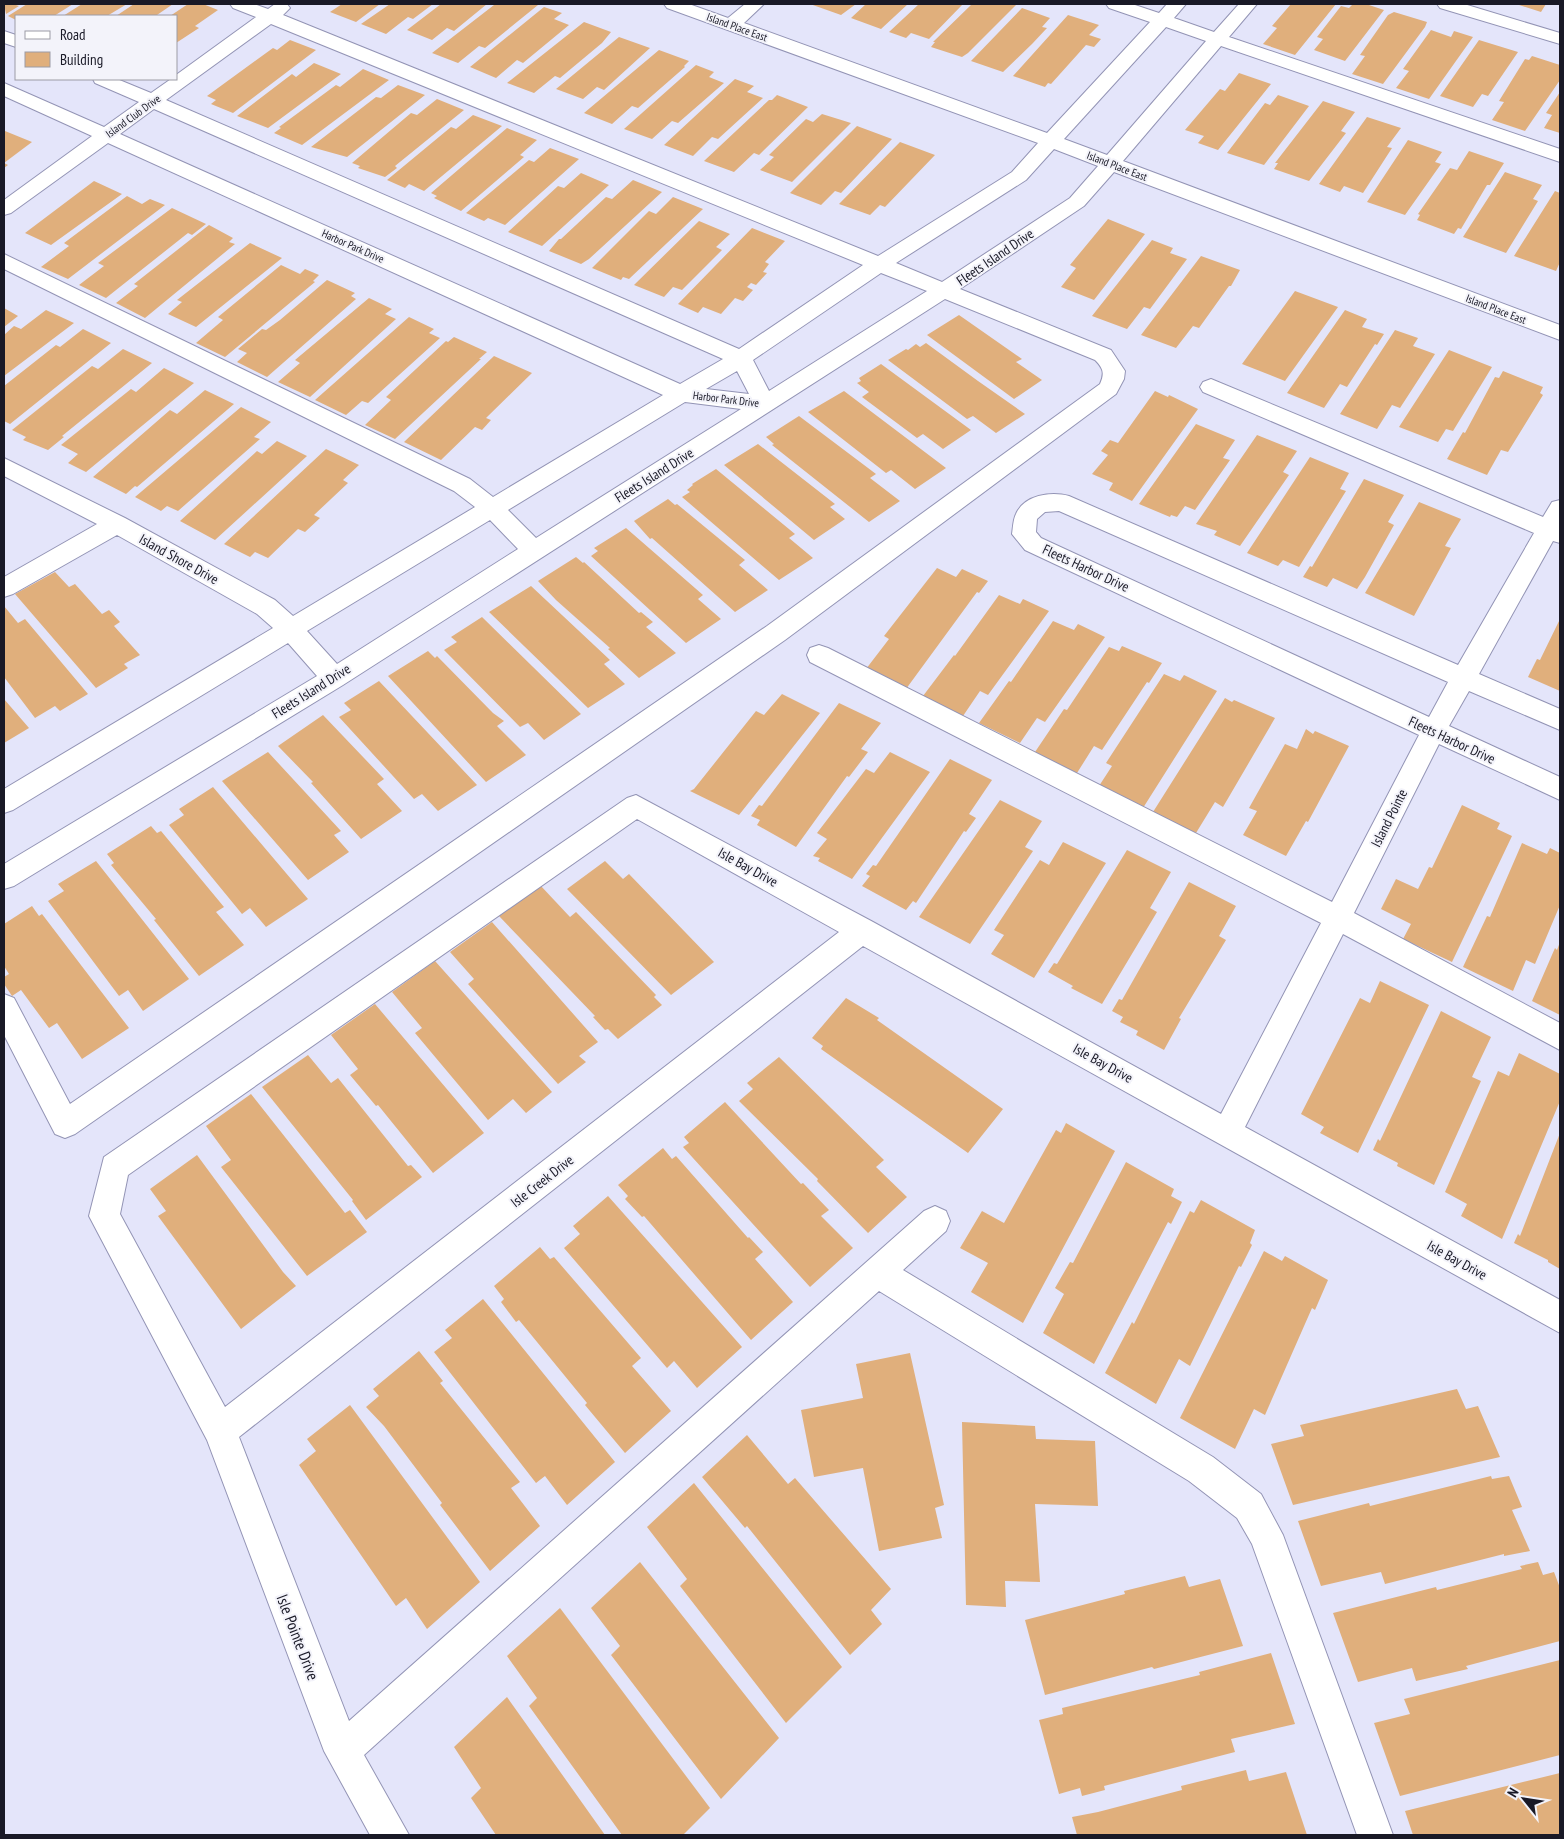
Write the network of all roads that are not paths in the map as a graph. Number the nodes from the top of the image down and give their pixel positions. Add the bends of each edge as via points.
1 (239, 4) edge
2 (673, 4) edge
3 (755, 4) edge
4 (1115, 4) edge
5 (1177, 4) edge
6 (1248, 4) edge
7 (1446, 4) edge
8 (277, 10) edge
9 (1162, 21) junction
10 (731, 25) junction
11 (1560, 39) edge
12 (1217, 40) junction
13 (104, 80) edge
14 (4, 89) edge
15 (153, 101) junction
16 (106, 135) junction
17 (1053, 142) junction
18 (1560, 156) edge
19 (1110, 164) junction
20 (4, 209) edge
21 (4, 261) edge
22 (881, 263) junction
23 (946, 289) junction
24 (1560, 333) edge
25 (741, 358) junction
26 (1211, 387) dead end
27 (682, 394) junction
28 (765, 404) junction
29 (4, 466) edge
30 (493, 509) junction
31 (118, 524) junction
32 (1556, 524) edge
33 (534, 551) junction
34 (4, 588) edge
35 (292, 630) junction
36 (819, 655) dead end
37 (334, 678) junction
38 (1464, 678) junction
39 (1560, 720) edge
40 (1433, 732) junction
41 (1560, 789) edge
42 (4, 802) edge
43 (636, 806) joint
44 (4, 878) edge
45 (1338, 918) junction
46 (863, 930) junction
47 (4, 1007) edge
48 (1560, 1037) edge
49 (1227, 1132) junction
50 (935, 1221) dead end
51 (878, 1273) junction
52 (1558, 1320) edge
53 (220, 1431) junction
54 (342, 1751) junction
55 (390, 1835) edge
56 (1375, 1835) edge

1 - 8 street
2 - 10 street, Island Place East
3 - 10 street
4 - 9 street
5 - 9 street
6 - 12 street, Fleets Island Drive
7 - 11 street
8 - 15 street, Island Club Drive
8 - 22 street
9 - 12 street
9 - 17 street
10 - 17 street, Island Place East
12 - 18 street
12 - 19 street, Fleets Island Drive
13 - 15 street
14 - 16 street, Harbor Park Drive
15 - 16 street, Island Club Drive
15 - 25 street
16 - 20 street, Island Club Drive
16 - 27 street, Harbor Park Drive
17 - 19 street, Island Place East
17 - 22 street via 1019,176
19 - 23 street, Fleets Island Drive via 1077,202
19 - 24 street, Island Place East
21 - 30 street via 462,484
22 - 23 street
22 - 25 street
23 - 28 street, Fleets Island Drive
23 - 47 street via 1103,355 1113,366 1115,378 1102,394 776,633 65,1124
25 - 27 street
25 - 28 street, Harbor Park Drive
26 - 32 street
27 - 28 street, Harbor Park Drive
27 - 30 street
28 - 33 street, Fleets Island Drive
29 - 31 street, Island Shore Drive
30 - 33 street
30 - 35 street
31 - 34 street
31 - 35 street, Island Shore Drive via 266,607
32 - 38 street, Island Pointe
33 - 37 street, Fleets Island Drive
35 - 37 street, Island Shore Drive
35 - 42 street
36 - 45 street
37 - 44 street, Fleets Island Drive
38 - 39 street, Fleets Harbor Drive
38 - 40 street, Island Pointe
38 - 40 street, Fleets Harbor Drive via 1061,502 1039,504 1026,516 1024,534 1033,544
40 - 41 street, Fleets Harbor Drive
40 - 45 street, Island Pointe
43 - 46 street, Isle Bay Drive
43 - 53 street, Isle Pointe Drive via 115,1167 104,1216
45 - 48 street
45 - 49 street, Island Pointe
46 - 49 street, Isle Bay Drive
46 - 53 street, Isle Creek Drive
49 - 52 street, Isle Bay Drive
50 - 51 street
51 - 54 street
51 - 56 street via 1201,1469 1249,1506 1266,1535
53 - 54 street, Isle Pointe Drive
54 - 55 street, Isle Pointe Drive

